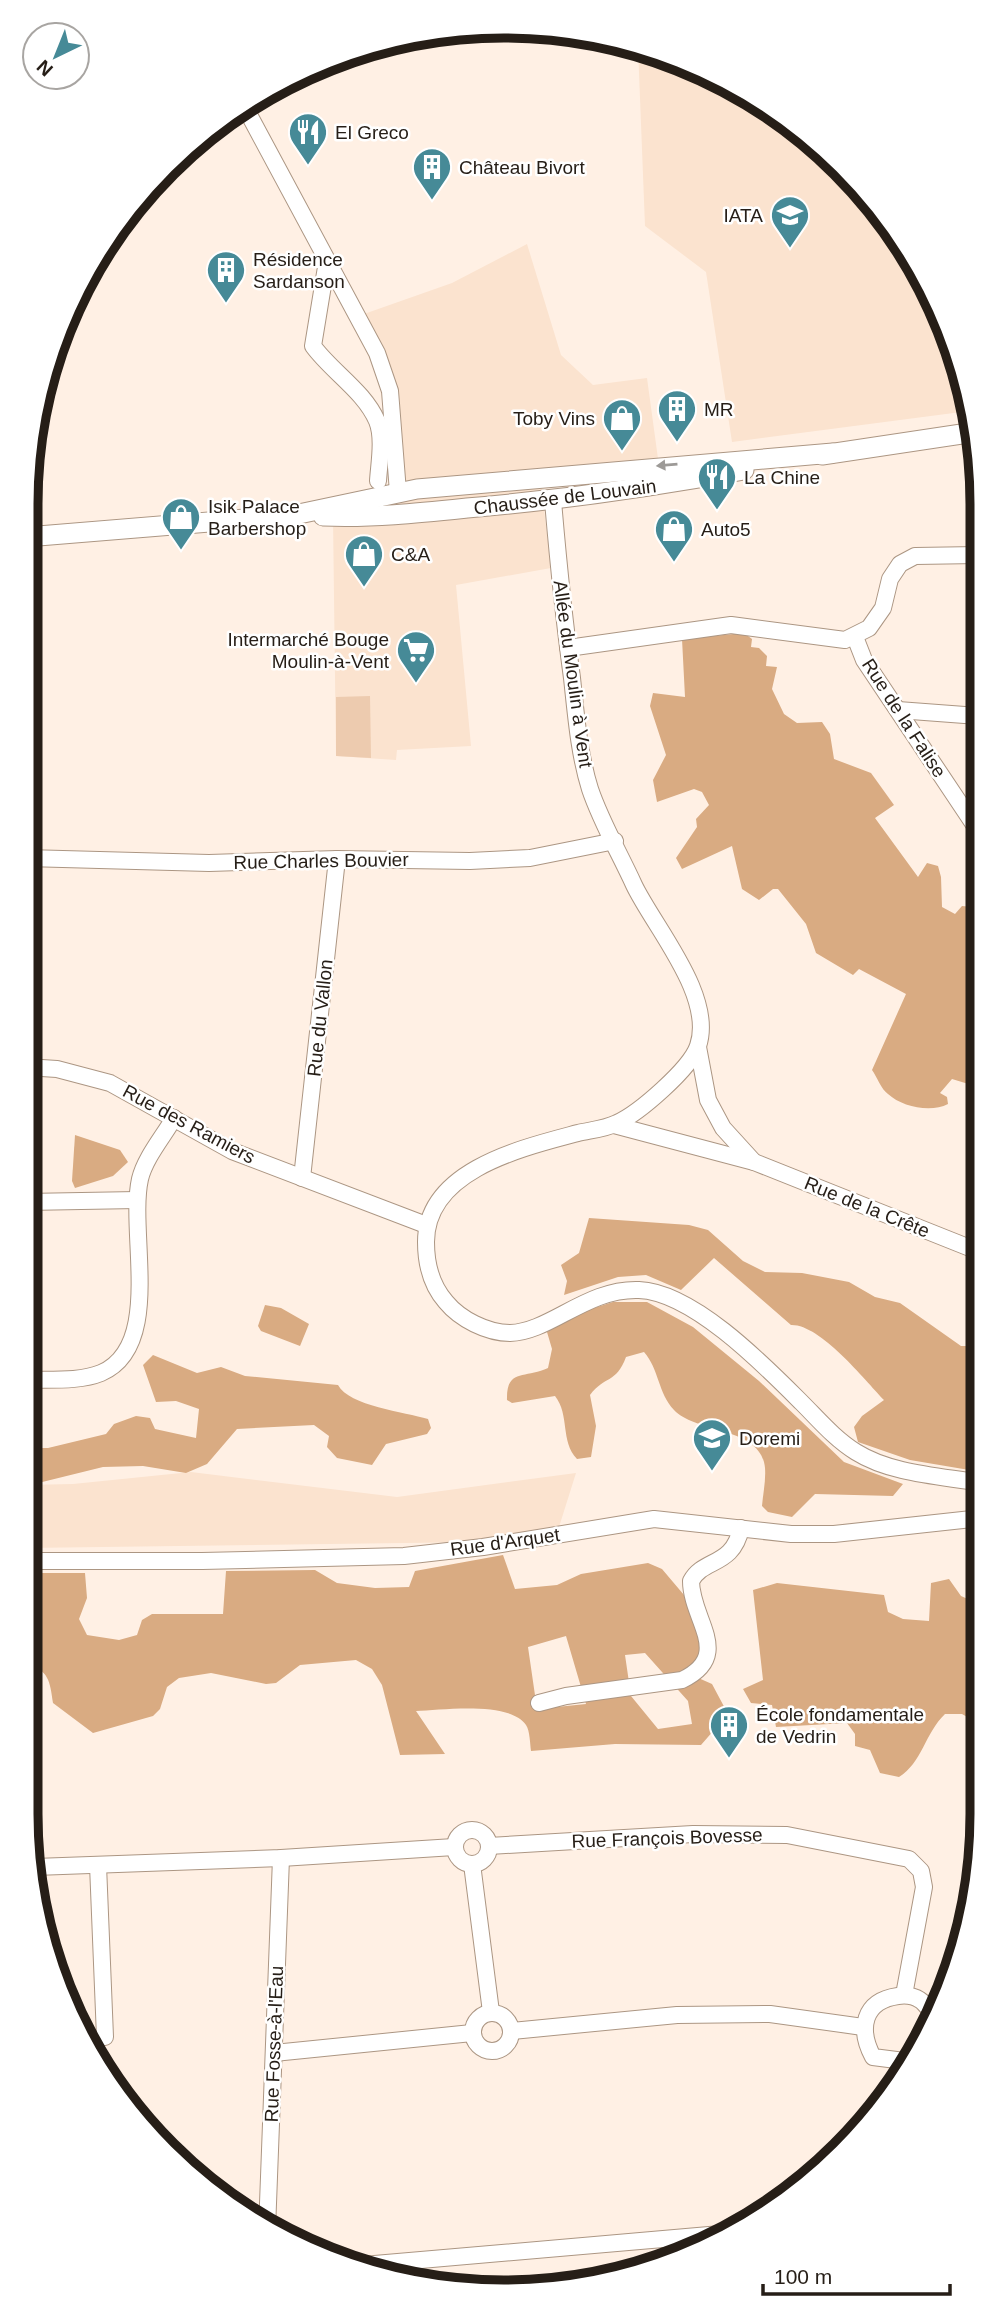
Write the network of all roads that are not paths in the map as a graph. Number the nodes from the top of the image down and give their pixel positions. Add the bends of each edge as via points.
1 (246, 117) edge
2 (327, 261) junction
3 (964, 434) edge
4 (833, 453) junction
5 (621, 470) junction
6 (543, 478) junction
7 (378, 481) dead end
8 (625, 490) junction
9 (398, 492) junction
10 (553, 501) junction
11 (294, 515) junction
12 (398, 517) junction
13 (38, 536) edge
14 (970, 555) edge
15 (855, 637) junction
16 (568, 648) junction
17 (898, 710) junction
18 (970, 715) edge
19 (970, 818) edge
20 (615, 841) junction
21 (38, 858) edge
22 (337, 859) junction
23 (698, 1047) junction
24 (38, 1068) edge
25 (174, 1118) junction
26 (614, 1125) junction
27 (754, 1162) junction
28 (302, 1178) junction
29 (136, 1200) junction
30 (38, 1202) edge
31 (426, 1225) junction
32 (970, 1248) edge
33 (38, 1379) edge
34 (970, 1481) edge
35 (970, 1519) edge
36 (741, 1528) junction
37 (38, 1561) edge
38 (539, 1703) dead end
39 (489, 1846) junction
40 (454, 1847) junction
41 (281, 1858) junction
42 (472, 1864) junction
43 (98, 1865) junction
44 (41, 1867) edge
45 (904, 1995) junction
46 (927, 2007) edge
47 (491, 2012) junction
48 (863, 2027) junction
49 (512, 2031) junction
50 (472, 2032) junction
51 (105, 2037) dead end
52 (274, 2053) junction
53 (899, 2060) edge
54 (268, 2216) edge
55 (702, 2236) edge
56 (379, 2264) edge

1 - 2 street
2 - 7 street via 313,346 378,422
2 - 9 street via 377,353 390,391
3 - 4 main road, Chaussée de Louvain
4 -> 5 main road, Chaussée de Louvain
4 - 8 main road, Chaussée de Louvain
5 - 6 main road, Chaussée de Louvain
5 - 8 main road
6 - 9 main road, Chaussée de Louvain
6 - 10 main road
8 - 10 main road, Chaussée de Louvain
9 - 11 main road, Chaussée de Louvain
9 - 12 main road
10 - 12 main road, Chaussée de Louvain
10 - 16 street, Allée du Moulin à Vent
11 - 12 main road, Chaussée de Louvain
11 - 13 main road, Chaussée de Louvain
14 - 15 street via 915,556 900,564 890,579 883,608 869,628
15 - 16 street via 845,640 731,625
15 - 17 street, Rue de la Falise via 864,660
16 - 20 street, Allée du Moulin à Vent via 585,769
17 - 18 street
17 - 19 street, Rue de la Falise
20 - 22 street, Rue Charles Bouvier via 530,858
20 - 23 street, Allée du Moulin à Vent via 697,999
21 - 22 street, Rue Charles Bouvier via 209,863
22 - 28 street, Rue du Vallon
23 - 26 street via 643,1109
23 - 27 street, Rue de la Crête via 708,1100 723,1128
24 - 25 street, Rue des Ramiers via 110,1083
25 - 28 street, Rue des Ramiers via 232,1151
25 - 29 street via 141,1175
26 - 27 street, Rue de la Crête
26 - 31 street via 528,1147 474,1171 436,1204
27 - 32 street, Rue de la Crête
28 - 31 street, Rue des Ramiers
29 - 30 street
29 - 33 street via 138,1316 127,1352 98,1374
31 - 34 street via 431,1278 444,1300 472,1323 509,1333 604,1294 657,1292 719,1329 856,1452 892,1466
35 - 36 street, Rue d'Arquet via 834,1534
36 - 37 street, Rue d'Arquet via 653,1519 404,1556
36 - 38 street via 733,1550 691,1581 709,1654 703,1666 682,1680
39 - 40 street via 484,1834 471,1829 459,1835
39 - 42 street via 484,1859
39 - 45 street, Rue François Bovesse via 693,1833 787,1835 909,1859 921,1871 924,1887
40 - 41 street
40 - 42 street via 460,1860
41 - 43 street
41 - 52 street, Rue Fosse-à-l'Eau
42 - 47 street
43 - 44 street
43 - 51 street
45 - 46 street via 919,1998
45 - 48 street via 886,1997 869,2008
47 - 49 street via 505,2017
47 - 50 street via 477,2018
48 - 49 street via 770,2014 690,2015
48 - 53 street via 873,2057
49 - 50 street via 506,2045 492,2052 478,2046
50 - 52 street
52 - 54 street, Rue Fosse-à-l'Eau
55 - 56 street

